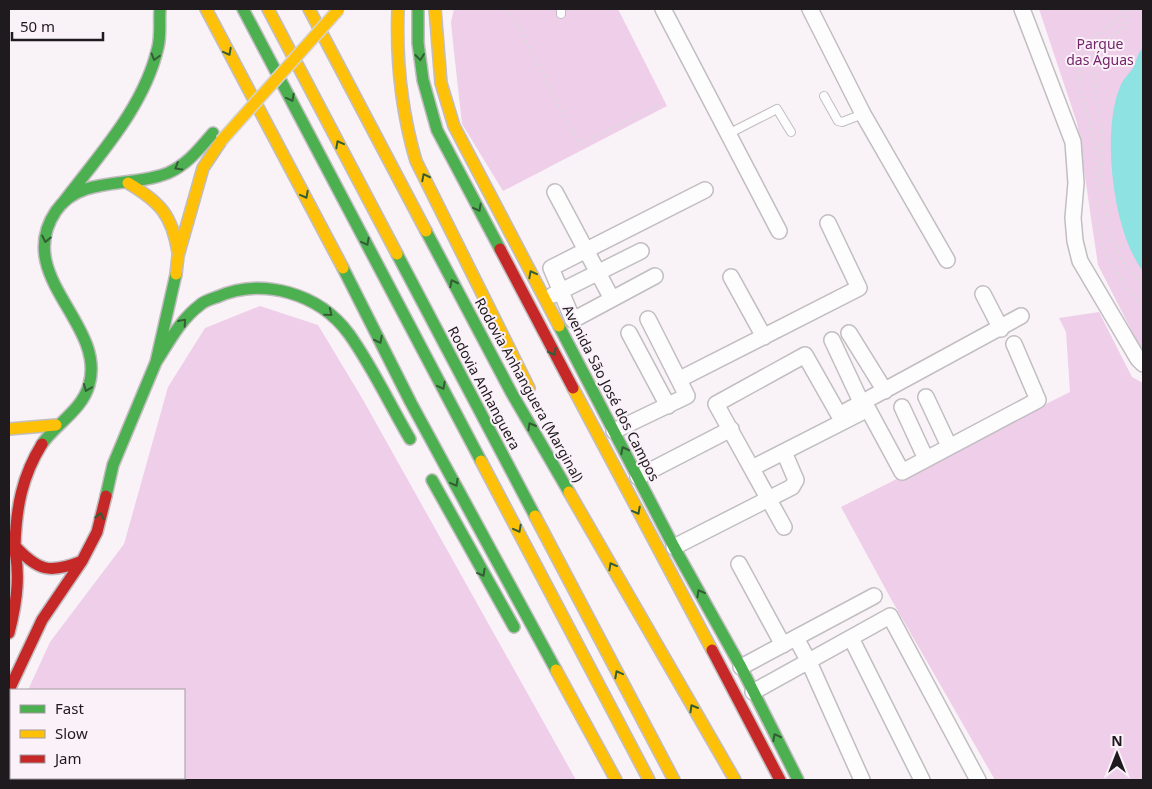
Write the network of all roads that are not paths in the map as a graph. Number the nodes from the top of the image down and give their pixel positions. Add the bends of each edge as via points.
1 (160, 9) edge
2 (206, 9) edge
3 (243, 9) edge
4 (268, 9) edge
5 (310, 9) edge
6 (324, 9) edge
7 (339, 9) edge
8 (398, 9) edge
9 (418, 9) edge
10 (435, 9) edge
11 (444, 9) edge
12 (663, 9) edge
13 (810, 9) edge
14 (1022, 9) edge
15 (436, 40) junction
16 (824, 96) dead end
17 (863, 114) junction
18 (791, 132) dead end
19 (728, 134) junction
20 (217, 137) junction
21 (128, 183) junction
22 (705, 190) dead end
23 (555, 192) dead end
24 (62, 204) junction
25 (828, 223) dead end
26 (779, 231) dead end
27 (586, 250) junction
28 (641, 251) dead end
29 (178, 256) junction
30 (947, 260) dead end
31 (599, 272) junction
32 (655, 276) dead end
33 (731, 277) dead end
34 (560, 291) junction
35 (983, 294) dead end
36 (612, 299) junction
37 (546, 300) junction
38 (1021, 316) dead end
39 (648, 319) dead end
40 (1001, 329) junction
41 (629, 333) dead end
42 (849, 333) dead end
43 (764, 337) junction
44 (832, 340) dead end
45 (1014, 344) dead end
46 (156, 362) junction
47 (1143, 364) edge
48 (680, 379) junction
49 (885, 391) junction
50 (926, 397) dead end
51 (537, 402) dead end
52 (862, 404) junction
53 (668, 406) junction
54 (902, 408) dead end
55 (56, 425) junction
56 (9, 429) edge
57 (731, 429) junction
58 (614, 431) junction
59 (949, 446) junction
60 (418, 452) dead end
61 (784, 452) junction
62 (926, 459) junction
63 (752, 468) junction
64 (426, 469) dead end
65 (638, 477) junction
66 (769, 499) junction
67 (784, 527) dead end
68 (9, 533) edge
69 (15, 546) junction
70 (674, 547) junction
71 (82, 561) junction
72 (739, 564) dead end
73 (874, 596) dead end
74 (9, 633) edge
75 (851, 638) junction
76 (521, 639) dead end
77 (790, 642) junction
78 (674, 650) dead end
79 (809, 662) junction
80 (741, 667) junction
81 (9, 690) edge
82 (753, 692) junction
83 (575, 730) dead end
84 (603, 758) junction
85 (975, 779) edge
86 (616, 780) edge
87 (649, 780) edge
88 (674, 780) edge
89 (735, 780) edge
90 (780, 780) edge
91 (798, 780) edge
92 (862, 780) edge
93 (922, 780) edge

1 -> 24 main road via 158,45 142,93 120,130
2 -> 84 main road via 324,230 411,403
3 -> 87 main road
88 -> 4 main road, Rodovia Anhanguera
89 -> 5 main road, Rodovia Anhanguera (Marginal) via 512,392
6 - 20 main road
7 - 20 main road, bridge
51 -> 8 main road via 416,161 404,124 397,78
9 -> 90 main road via 423,80 437,130
10 - 15 main road, Avenida São José dos Campos
11 - 15 main road
12 - 19 street
13 - 17 street
14 - 47 street via 1073,142 1076,183 1073,218 1080,262
37 -> 15 main road, Avenida São José dos Campos via 454,126 441,83
16 - 17 lane via 838,121
17 - 30 street
18 - 19 lane via 777,109
19 - 26 street
20 -> 21 main road via 187,162 167,173
20 - 29 main road via 204,168
21 - 24 main road via 101,184
21 - 29 main road via 164,208 171,220
22 - 27 street
23 - 27 street
24 -> 55 main road via 48,230 44,261 49,277 85,338 91,377 78,405
25 - 43 street via 859,288
27 - 31 street
27 - 34 street via 551,268
28 - 31 street
29 - 46 main road via 176,278
31 - 34 street
31 - 36 street
32 - 36 street
33 - 43 street
34 - 36 street via 573,320
34 - 37 street
35 - 40 street
37 - 58 main road, Avenida São José dos Campos
38 - 40 street
39 - 48 street
40 - 49 street
41 - 53 street
42 - 49 street
43 - 48 street
44 - 52 street
45 - 59 street via 1038,400
46 -> 60 main road via 181,323 201,304 228,292 254,287 299,296 320,306 348,333
71 -> 46 main road via 97,532 113,465
48 - 53 street via 687,396
49 - 52 street
50 - 59 street
52 - 57 street via 839,415 805,355 716,404
53 - 58 street
54 - 62 street
55 - 56 main road
55 - 69 main road via 43,442 20,492 16,508
57 - 63 street
57 - 65 street
65 -> 58 main road, Avenida São José dos Campos
59 - 62 street
61 - 62 street via 868,409 902,472
61 - 63 street
61 - 66 street via 795,484
63 - 66 street
64 -> 76 main road
65 - 70 main road, Avenida São José dos Campos
66 - 67 street
66 - 70 street
68 - 69 main road
69 - 71 main road via 29,562 42,568 56,570
69 - 74 main road via 15,605
80 -> 70 main road, Avenida São José dos Campos
71 - 81 main road via 42,620
72 - 77 street
73 - 77 street
75 - 79 street
75 - 85 street via 890,616
75 - 93 street
77 - 79 street
77 - 80 street
78 - 89 main road via 702,702
79 - 82 street
79 - 92 street
80 - 82 main road, Avenida São José dos Campos
91 -> 82 main road, Avenida São José dos Campos
83 - 84 main road
84 - 86 main road

